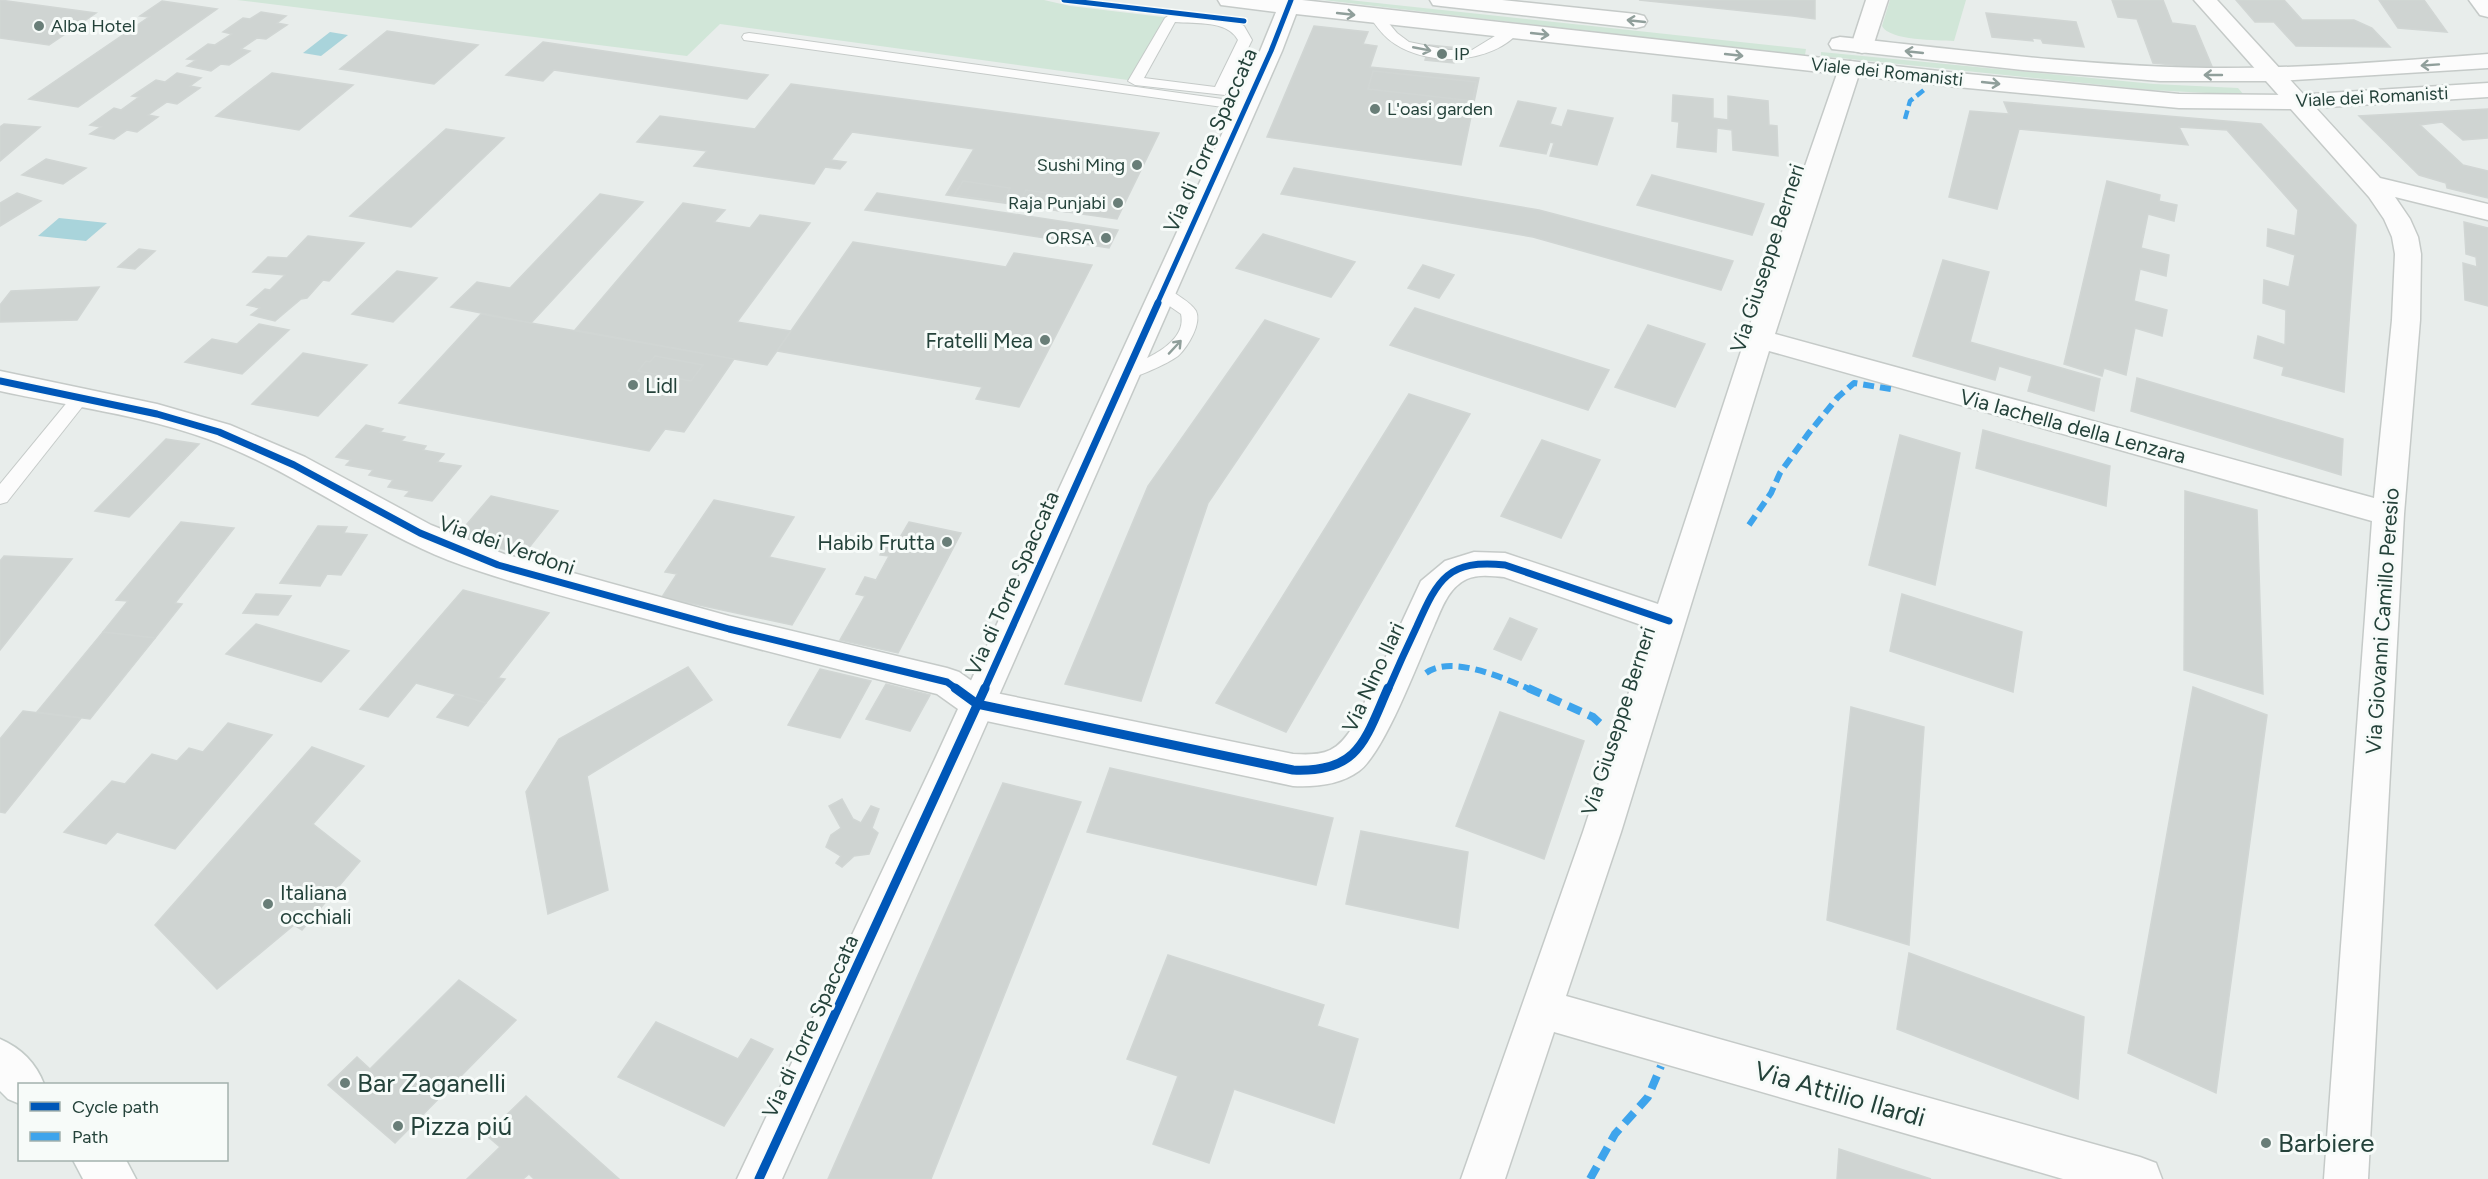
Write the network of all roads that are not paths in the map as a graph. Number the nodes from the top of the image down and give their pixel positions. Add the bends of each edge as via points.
1 (1229, 0) edge
2 (1441, 0) edge
3 (1877, 0) edge
4 (2205, 0) edge
5 (2480, 0) edge
6 (1290, 4) edge
7 (2488, 10) edge
8 (1661, 24) dead end
9 (749, 37) dead end
10 (1822, 42) dead end
11 (1856, 57) junction
12 (2488, 61) edge
13 (2271, 75) junction
14 (1135, 81) joint
15 (2488, 90) edge
16 (2296, 102) junction
17 (1244, 106) junction
18 (2372, 184) junction
19 (2488, 212) edge
20 (1759, 339) junction
21 (0, 381) edge
22 (80, 398) junction
23 (0, 497) edge
24 (2388, 514) junction
25 (1669, 621) junction
26 (977, 704) junction
27 (1540, 1008) junction
28 (0, 1060) edge
29 (22, 1083) edge
30 (95, 1161) edge
31 (114, 1179) edge
32 (759, 1179) edge
33 (1483, 1179) edge
34 (2140, 1179) edge
35 (2346, 1179) edge

1 - 6 street, Viale dei Romanisti
8 -> 2 street
3 - 11 street, Via Giuseppe Berneri
4 - 13 street, Via Giovanni Camillo Peresio
5 - 7 street
6 -> 11 street, Viale dei Romanisti via 1513,31
6 - 17 street, Via di Torre Spaccata
9 - 17 lane
10 - 11 street, Viale dei Romanisti
13 -> 11 street, Viale dei Romanisti
11 -> 16 street, Viale dei Romanisti via 2152,99
11 - 20 street, Via Giuseppe Berneri
12 -> 13 street, Viale dei Romanisti
13 - 16 street, Via Giovanni Camillo Peresio
14 - 14 lane via 1220,92 1245,40 1239,29 1229,23 1171,18
15 - 16 street, Viale dei Romanisti
16 - 18 street, Via Giovanni Camillo Peresio
17 - 26 street, Via di Torre Spaccata
18 - 19 street
18 - 24 street, Via Giovanni Camillo Peresio via 2402,228 2408,254 2406,320
20 - 24 street, Via Iachella della Lenzara
20 - 25 street, Via Giuseppe Berneri
21 - 22 street, Via dei Verdoni
22 - 23 lane
22 - 26 street, Via dei Verdoni via 172,418 242,441 420,533 484,560 642,606 947,682
24 - 35 street, Via Giovanni Camillo Peresio
25 - 26 street, Via Nino Ilari via 1505,565 1479,563 1459,567 1433,590 1364,742 1351,758 1324,770 1293,770
25 - 27 street, Via Giuseppe Berneri via 1602,832
26 - 32 street, Via di Torre Spaccata
27 - 33 street, Via Giuseppe Berneri
27 - 34 street, Via Attilio Ilardi
28 - 29 street
30 - 31 street

